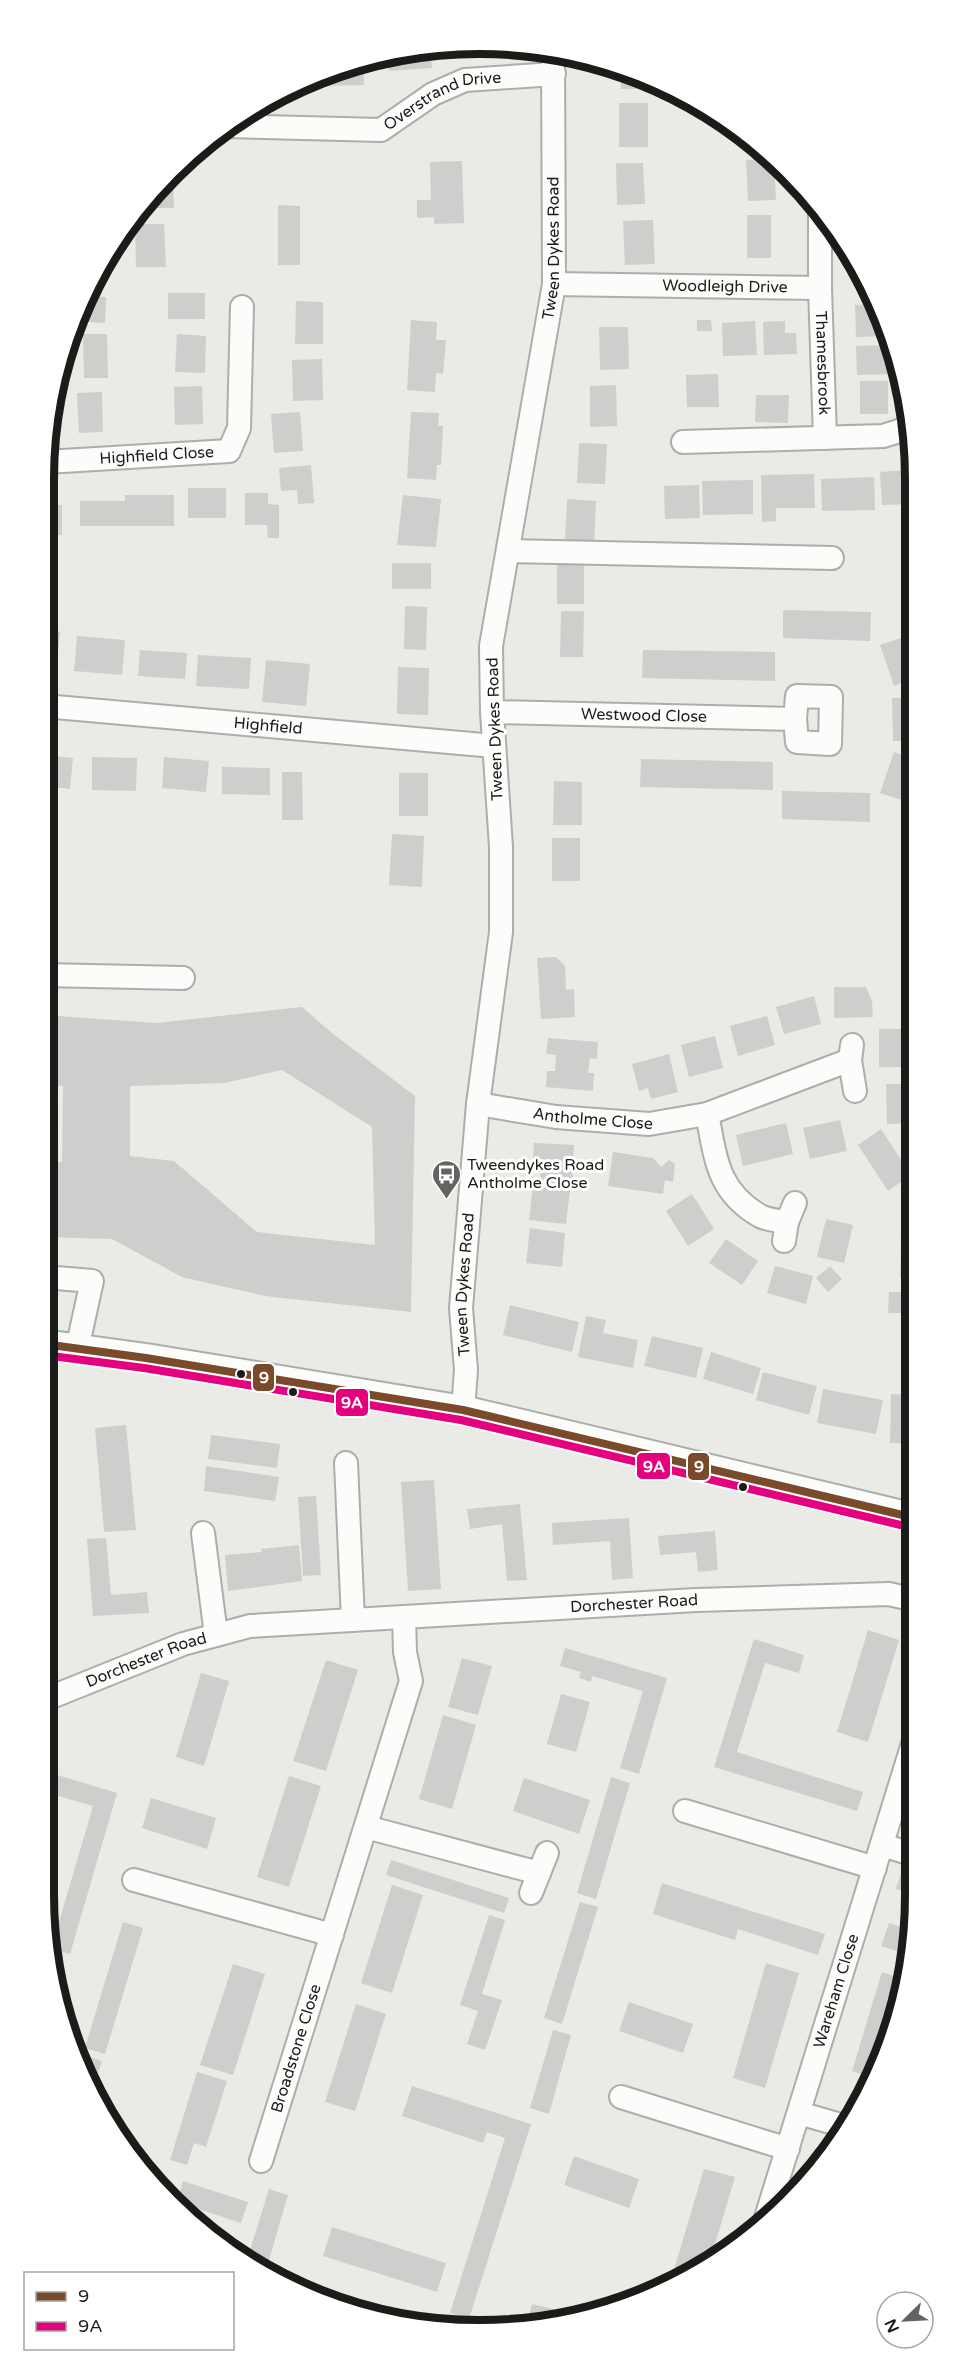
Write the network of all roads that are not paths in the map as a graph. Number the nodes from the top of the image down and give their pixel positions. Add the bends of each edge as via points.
1 (553, 61) edge
2 (554, 74) junction
3 (242, 126) edge
4 (820, 224) edge
5 (554, 284) junction
6 (820, 288) junction
7 (242, 307) dead end
8 (901, 429) edge
9 (825, 438) junction
10 (683, 442) dead end
11 (55, 461) edge
12 (508, 551) junction
13 (832, 558) dead end
14 (54, 707) edge
15 (492, 712) junction
16 (795, 720) dead end
17 (494, 746) junction
18 (54, 975) edge
19 (183, 978) dead end
20 (855, 1091) dead end
21 (478, 1104) junction
22 (707, 1114) junction
23 (789, 1222) dead end
24 (54, 1278) edge
25 (54, 1345) edge
26 (77, 1348) junction
27 (463, 1410) junction
28 (346, 1463) dead end
29 (905, 1516) edge
30 (203, 1533) dead end
31 (905, 1598) edge
32 (404, 1617) junction
33 (353, 1620) junction
34 (216, 1635) junction
35 (54, 1696) edge
36 (905, 1770) edge
37 (685, 1811) dead end
38 (366, 1827) junction
39 (882, 1845) junction
40 (905, 1853) edge
41 (875, 1868) junction
42 (539, 1873) dead end
43 (134, 1880) dead end
44 (332, 1935) junction
45 (621, 2097) dead end
46 (799, 2113) junction
47 (837, 2124) edge
48 (788, 2149) junction
49 (261, 2162) dead end
50 (771, 2203) edge

1 - 2 street, Tween Dykes Road
2 - 3 street, Overstrand Drive via 465,80 434,94 381,130
2 - 5 street, Tween Dykes Road
4 - 6 street
5 - 6 street, Woodleigh Drive
5 - 12 street, Tween Dykes Road
6 - 9 street, Thamesbrook
7 - 11 street, Highfield Close via 239,428 229,451
8 - 9 street, Thamesbrook via 883,436
9 - 10 street, Thamesbrook
12 - 13 street
12 - 15 street, Tween Dykes Road via 491,646
14 - 17 street, Highfield
15 - 16 street, Westwood Close
15 - 17 street, Tween Dykes Road
17 - 21 street, Tween Dykes Road via 501,847 501,932
18 - 19 street
20 - 22 street, Antholme Close via 851,1052
21 - 22 street, Antholme Close via 556,1117 649,1124
21 - 27 street, Tween Dykes Road via 460,1308 466,1371
22 - 23 street via 717,1163 729,1192 762,1217
24 - 26 street via 92,1281
25 - 26 main road
26 - 27 main road
27 - 29 main road
28 - 33 street
30 - 34 street, Dorchester Road
31 - 32 street, Dorchester Road via 890,1594 714,1599
32 - 33 street, Dorchester Road
32 - 38 street, Broadstone Close via 411,1681
33 - 34 street, Dorchester Road via 250,1626
34 - 35 street, Dorchester Road via 183,1644
36 - 39 street, Wareham Close
37 - 41 street
38 - 42 street
38 - 44 street, Broadstone Close
39 - 40 street
39 - 41 street, Wareham Close
41 - 46 street, Wareham Close
43 - 44 street
44 - 49 street, Broadstone Close
45 - 48 street
46 - 47 street
46 - 48 street, Wareham Close
48 - 50 street, Wareham Close

